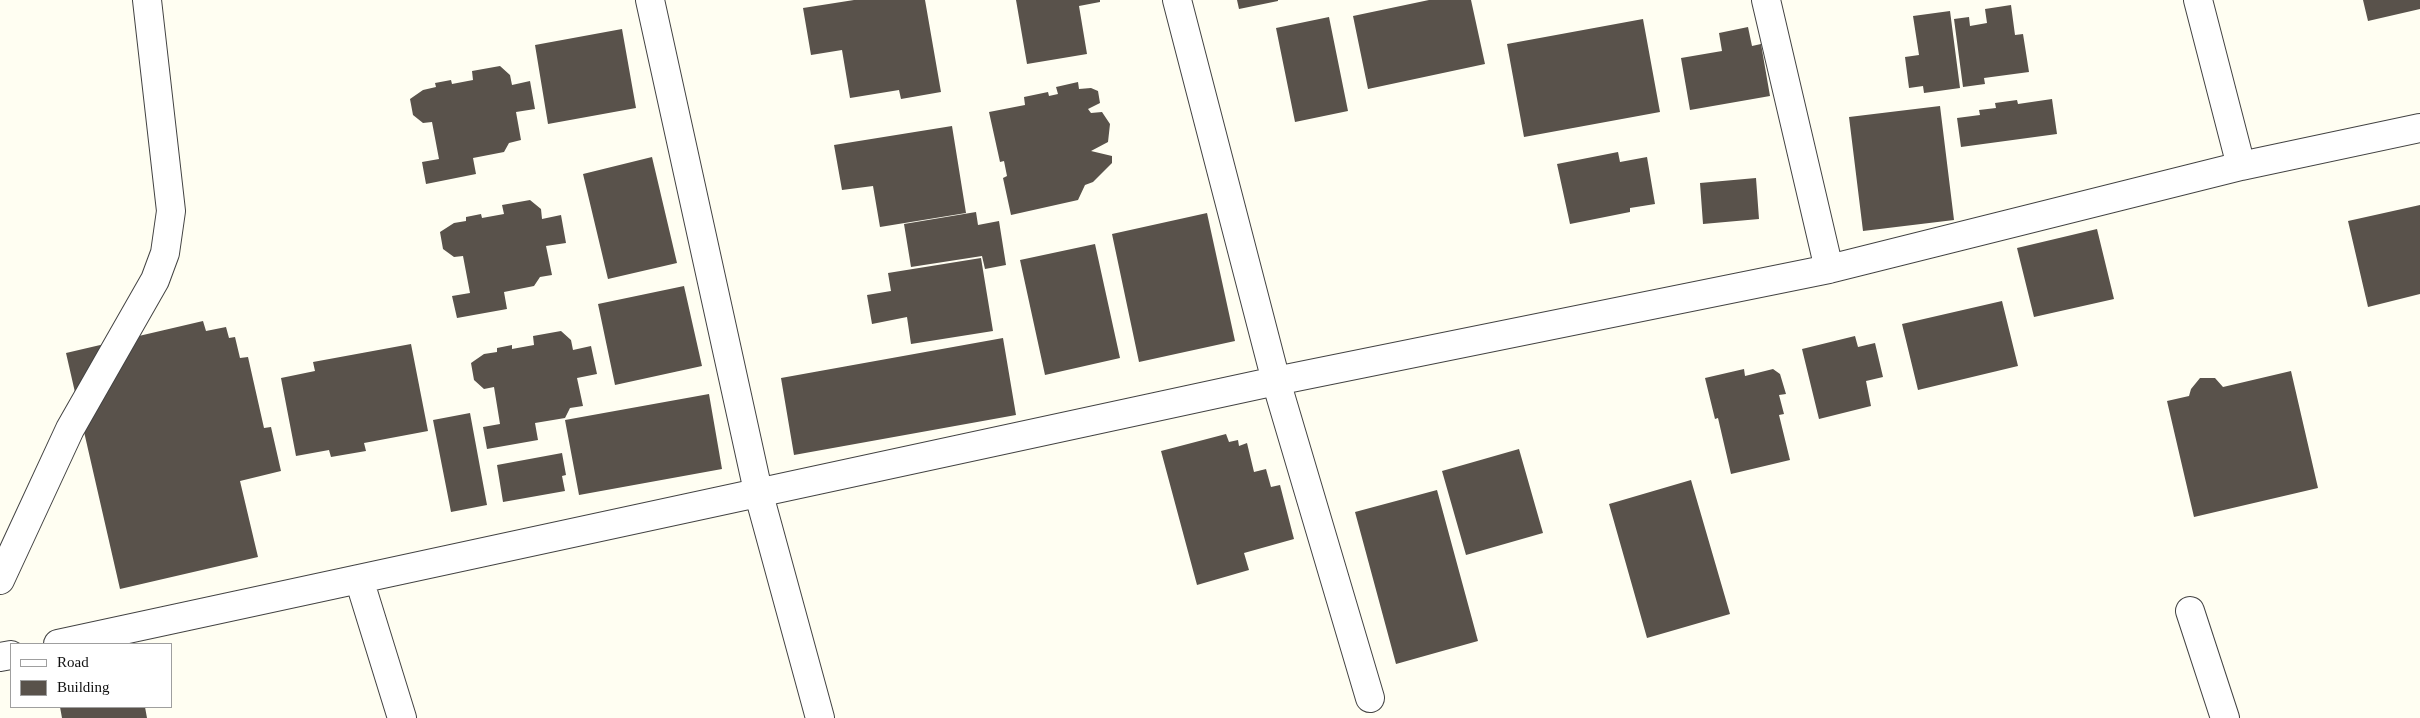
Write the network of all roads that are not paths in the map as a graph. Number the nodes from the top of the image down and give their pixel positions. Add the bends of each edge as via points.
1 (147, 0) edge
2 (650, 0) edge
3 (1177, 0) edge
4 (1766, 0) edge
5 (2198, 0) edge
6 (2420, 128) edge
7 (2241, 166) junction
8 (1829, 269) junction
9 (1276, 380) junction
10 (758, 491) junction
11 (359, 579) junction
12 (0, 580) edge
13 (2190, 611) dead end
14 (63, 643) edge
15 (1370, 698) dead end
16 (402, 718) edge
17 (820, 718) edge
18 (2225, 718) edge

1 - 12 street via 171,211 165,253 155,280 70,429
2 - 10 street
3 - 9 street
4 - 8 street
5 - 7 street
6 - 7 street
7 - 8 street
8 - 9 street
9 - 10 street
9 - 15 street
10 - 11 street
10 - 17 street
11 - 14 street
11 - 16 street
13 - 18 street

